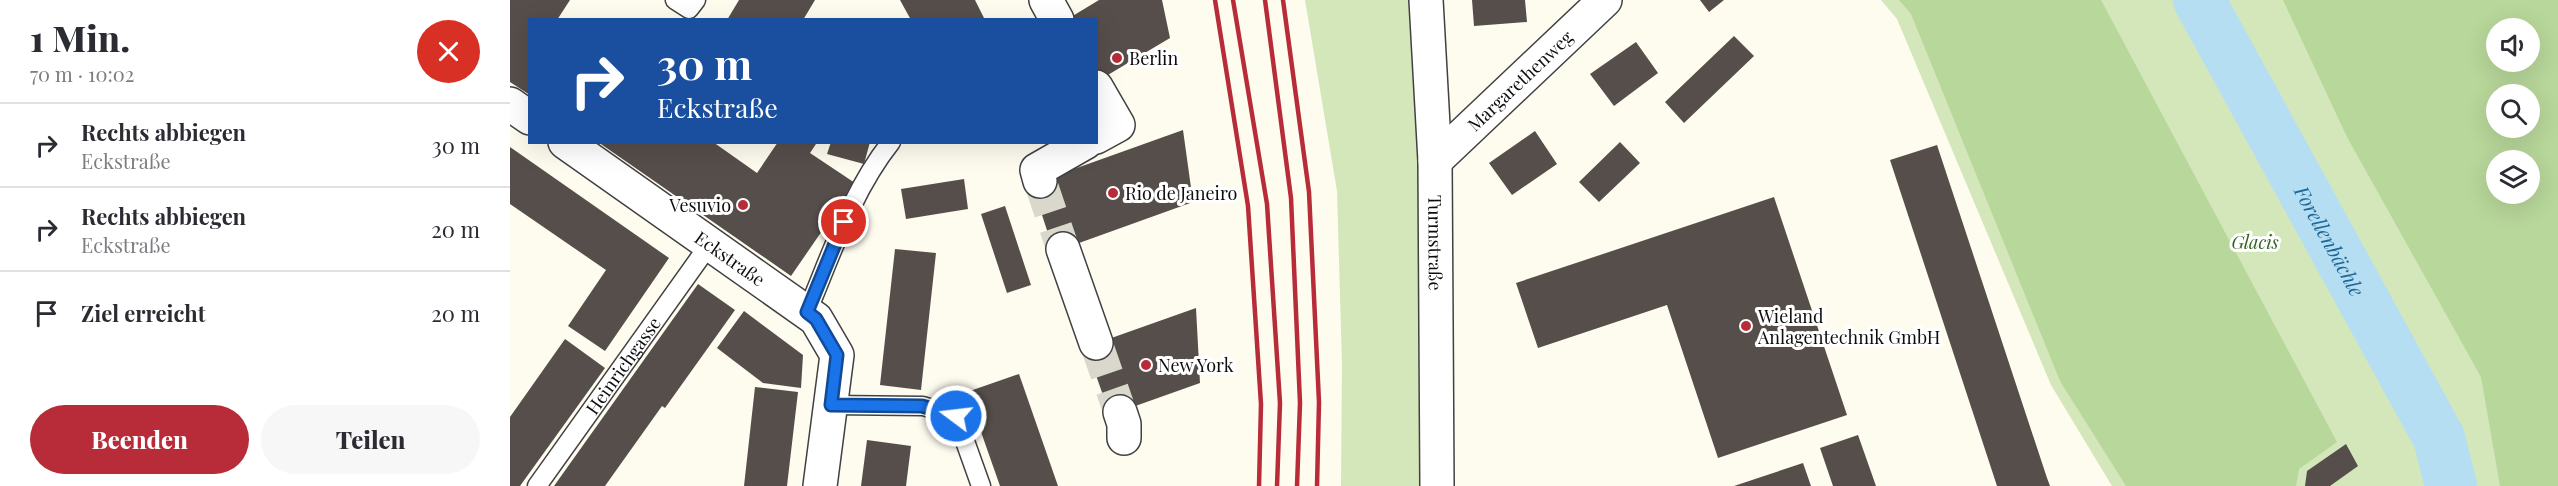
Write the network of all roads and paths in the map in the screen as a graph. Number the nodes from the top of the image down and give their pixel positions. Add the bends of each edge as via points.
1 (675, 0) edge
2 (696, 0) edge
3 (1046, 0) edge
4 (1426, 0) edge
5 (1605, 0) edge
6 (1057, 18) edge
7 (1098, 90) edge
8 (510, 104) edge
9 (528, 116) edge
10 (1098, 136) edge
11 (568, 144) edge
12 (889, 144) edge
13 (1082, 144) edge
14 (1435, 161) junction
15 (1040, 181) dead end
16 (710, 245) junction
17 (1063, 249) tunnel mouth
18 (807, 312) junction
19 (1096, 343) tunnel mouth
20 (831, 405) junction
21 (537, 486) edge
22 (820, 486) edge
23 (981, 486) edge
24 (1437, 486) edge

1 - 2 lane via 689,9
3 - 6 street
4 - 14 street, Turmstraße
5 - 14 street, Margarethenweg
7 - 10 street via 1118,125
8 - 9 street
11 - 16 street, Eckstraße
12 - 18 lane via 844,222
13 - 15 street via 1037,170
14 - 24 street, Turmstraße
16 - 18 street, Eckstraße
16 - 21 lane, Heinrichgasse
17 - 19 street
18 - 20 street, Eckstraße via 816,319 837,355
20 - 22 street, Eckstraße
20 - 23 lane via 922,406 956,416

